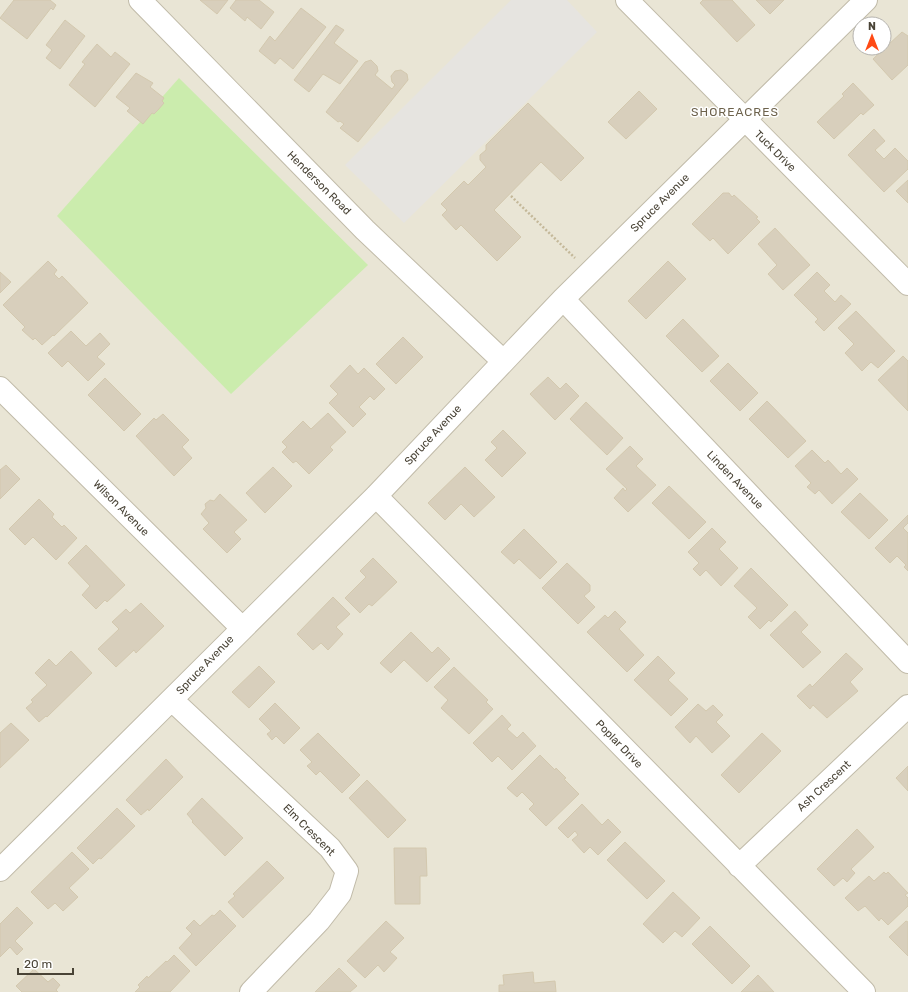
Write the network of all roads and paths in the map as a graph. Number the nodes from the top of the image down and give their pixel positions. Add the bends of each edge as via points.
1 (140, 0) edge
2 (627, 0) edge
3 (866, 0) edge
4 (744, 120) junction
5 (511, 196) dead end
6 (575, 258) dead end
7 (908, 284) edge
8 (563, 299) junction
9 (503, 360) junction
10 (0, 388) edge
11 (376, 496) junction
12 (242, 628) junction
13 (908, 662) edge
14 (172, 700) junction
15 (908, 706) edge
16 (739, 866) junction
17 (0, 870) edge
18 (251, 992) edge
19 (864, 992) edge

1 - 9 street, Henderson Road via 335,200
2 - 4 street, Tuck Drive
3 - 4 street, Spruce Avenue
4 - 7 street, Tuck Drive
4 - 8 street, Spruce Avenue
5 - 6 path
8 - 9 street, Spruce Avenue
8 - 13 street, Linden Avenue
9 - 11 street, Spruce Avenue
10 - 12 street, Wilson Avenue
11 - 12 street, Spruce Avenue
11 - 16 street, Poplar Drive
12 - 14 street, Spruce Avenue
14 - 17 street, Spruce Avenue
14 - 18 street, Elm Crescent via 330,848 347,871 340,894 319,921
15 - 16 street, Ash Crescent
16 - 19 street, Poplar Drive

